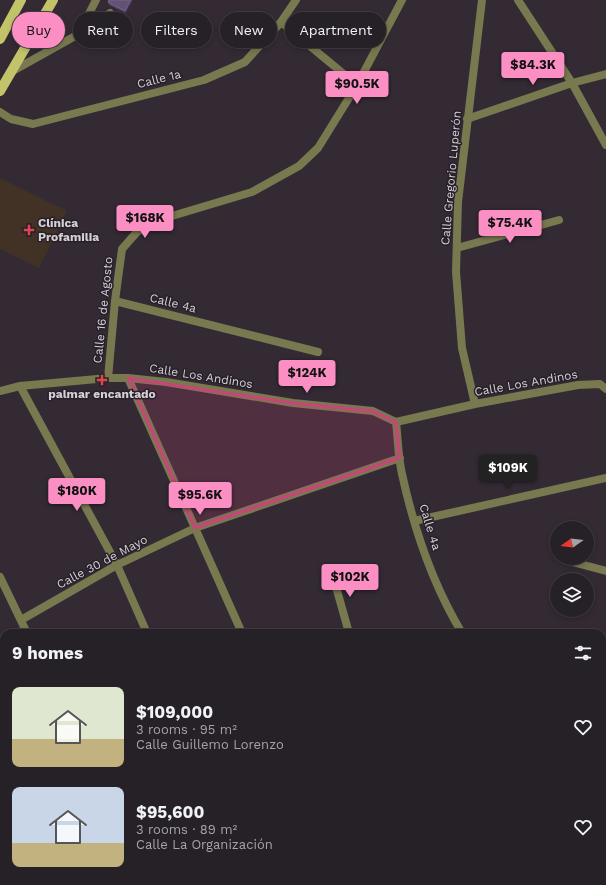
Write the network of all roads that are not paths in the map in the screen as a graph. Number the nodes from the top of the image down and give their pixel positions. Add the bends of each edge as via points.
1 (21, 0) edge
2 (53, 0) edge
3 (96, 0) edge
4 (296, 0) edge
5 (402, 0) edge
6 (482, 0) edge
7 (518, 0) edge
8 (89, 12) edge
9 (281, 22) junction
10 (73, 37) edge
11 (0, 39) edge
12 (11, 72) junction
13 (606, 74) edge
14 (572, 83) junction
15 (357, 85) junction
16 (0, 91) edge
17 (0, 112) edge
18 (467, 119) junction
19 (606, 145) edge
20 (559, 220) dead end
21 (457, 248) junction
22 (115, 301) junction
23 (318, 352) dead end
24 (108, 378) junction
25 (128, 378) junction
26 (20, 386) junction
27 (606, 388) edge
28 (0, 392) edge
29 (475, 404) junction
30 (396, 422) junction
31 (400, 458) junction
32 (606, 478) edge
33 (414, 520) junction
34 (195, 528) junction
35 (117, 565) junction
36 (583, 565) edge
37 (331, 569) dead end
38 (606, 571) edge
39 (0, 577) edge
40 (22, 620) junction
41 (25, 629) edge
42 (145, 629) edge
43 (240, 629) edge
44 (348, 629) edge
45 (460, 629) edge

1 - 11 main road
2 - 12 main road
3 - 8 street
4 - 9 street, Calle 1a
5 - 15 street, Calle 16 de Agosto
6 - 18 street, Calle Gregorio Luperón
7 - 14 street
9 - 15 street
9 - 17 street, Calle 1a via 244,62 204,80 34,124 11,119
10 - 12 street
12 - 16 main road
13 - 14 street
14 - 18 street
14 - 19 street
15 - 22 street, Calle 16 de Agosto via 318,148 299,166 252,192 162,219 137,232 122,248
18 - 21 street, Calle Gregorio Luperón via 458,202
20 - 21 street
21 - 29 street, Calle Gregorio Luperón via 456,272 462,348
22 - 23 street, Calle 4a
22 - 24 street, Calle 16 de Agosto
24 - 25 street, Calle Los Andinos
24 - 26 street, Calle Los Andinos
25 - 30 street, Calle Los Andinos via 293,403 373,411
25 - 34 street
26 - 28 street, Calle Los Andinos
26 - 35 street
27 - 29 street, Calle Los Andinos via 600,384 578,385
29 - 30 street, Calle Los Andinos
30 - 31 street, Calle 4a
31 - 33 street, Calle 4a
31 - 34 street, Calle 30 de Mayo
32 - 33 street
33 - 45 street, Calle 4a via 429,566
34 - 35 street, Calle 30 de Mayo
34 - 43 street
35 - 40 street, Calle 30 de Mayo
35 - 42 street
36 - 38 street
37 - 44 street
39 - 40 street
40 - 41 street

